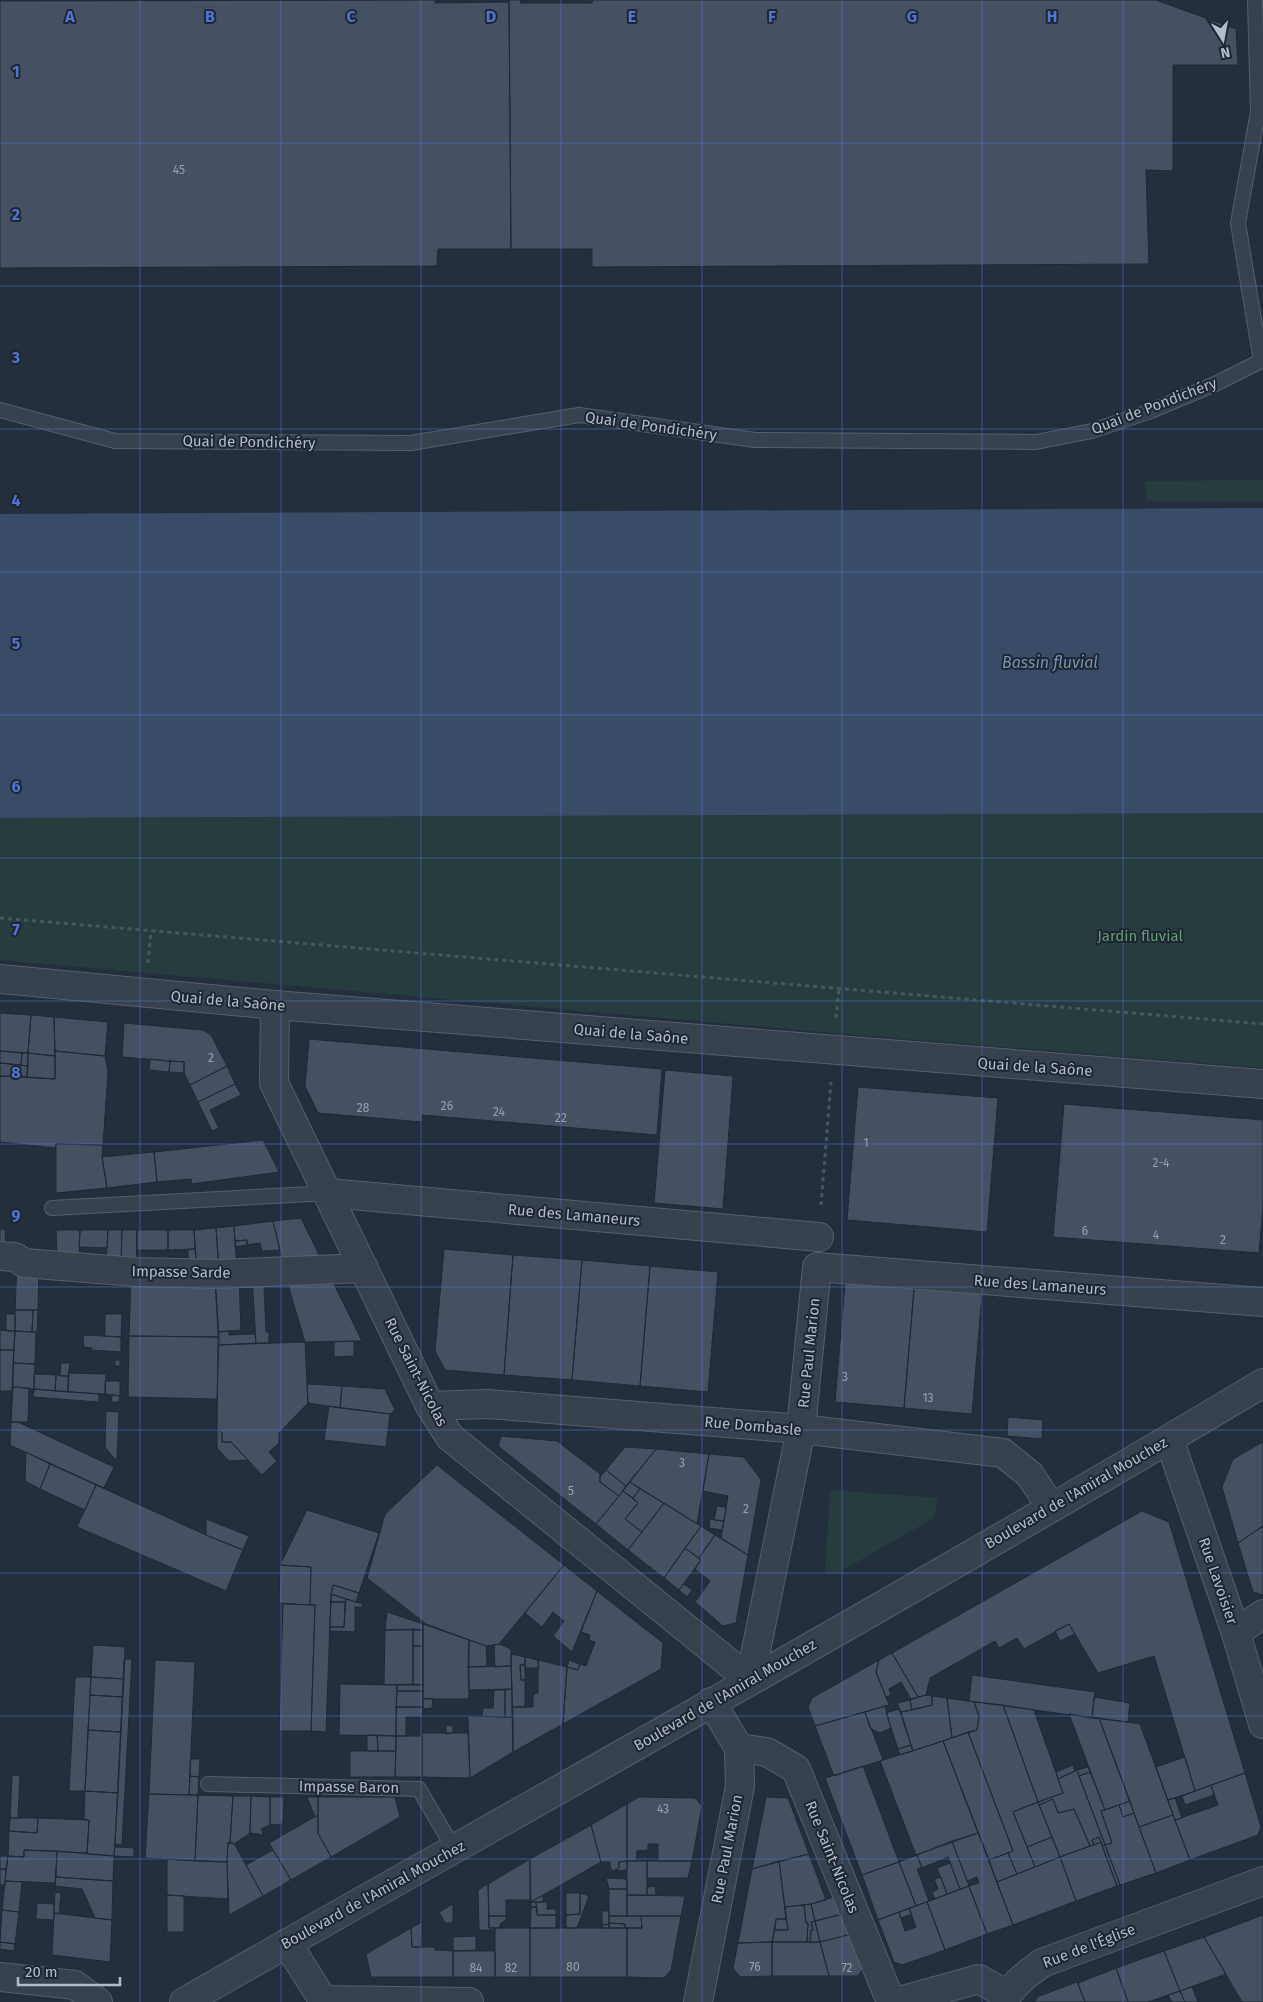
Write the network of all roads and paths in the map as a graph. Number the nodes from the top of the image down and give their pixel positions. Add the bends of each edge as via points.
1 (1255, 0) edge
2 (1262, 361) edge
3 (0, 410) edge
4 (0, 918) edge
5 (0, 979) edge
6 (275, 1005) junction
7 (1263, 1024) edge
8 (834, 1051) junction
9 (1263, 1084) edge
10 (329, 1193) junction
11 (52, 1208) dead end
12 (819, 1238) joint
13 (0, 1256) edge
14 (817, 1267) joint
15 (364, 1268) junction
16 (1263, 1302) edge
17 (1263, 1383) edge
18 (430, 1406) junction
19 (801, 1429) junction
20 (1169, 1439) junction
21 (1051, 1507) junction
22 (1263, 1614) edge
23 (1236, 1633) junction
24 (750, 1680) junction
25 (711, 1702) junction
26 (1263, 1724) edge
27 (739, 1748) junction
28 (208, 1784) dead end
29 (454, 1849) junction
30 (1263, 1880) edge
31 (287, 1943) junction
32 (0, 1977) edge
33 (1006, 1999) edge
34 (323, 2001) edge
35 (98, 2002) edge
36 (184, 2002) edge
37 (470, 2002) edge
38 (698, 2002) edge
39 (891, 2002) edge
40 (896, 2002) edge

1 - 2 lane via 1258,112 1238,223
2 - 3 lane, Quai de Pondichéry via 1148,412 1092,431 1036,442 754,440 578,415 411,443 115,441
4 - 7 path
5 - 6 street, Quai de la Saône
6 - 8 street, Quai de la Saône
6 - 10 street, Rue Saint-Nicolas via 274,1083
8 - 9 street, Quai de la Saône
8 - 12 path
10 - 11 lane
10 - 12 street, Rue des Lamaneurs
10 - 15 street, Rue Saint-Nicolas
13 - 15 street, Impasse Sarde via 15,1257 24,1263 136,1272 218,1274
14 - 16 street, Rue des Lamaneurs
14 - 19 street, Rue Paul Marion
15 - 18 street, Rue Saint-Nicolas
17 - 20 street, Boulevard de l'Amiral Mouchez
18 - 19 street, Rue Dombasle via 488,1404
18 - 24 street, Rue Saint-Nicolas via 450,1437
19 - 21 street, Rue Dombasle via 1003,1453 1030,1475
19 - 24 street, Rue Paul Marion
20 - 21 street, Boulevard de l'Amiral Mouchez
20 - 23 street, Rue Lavoisier
21 - 24 street, Boulevard de l'Amiral Mouchez
22 - 23 street
23 - 26 street, Rue Lavoisier
24 - 25 street, Boulevard de l'Amiral Mouchez
25 - 27 street, Rue Paul Marion
25 - 29 street, Boulevard de l'Amiral Mouchez
27 - 38 street, Rue Paul Marion via 740,1786
27 - 39 street, Rue Saint-Nicolas via 767,1752 796,1769
28 - 29 lane, Impasse Baron via 419,1789
29 - 31 street, Boulevard de l'Amiral Mouchez
30 - 33 street, Rue de l'Église via 1042,1963 1022,1978
31 - 34 street
31 - 36 street, Boulevard de l'Amiral Mouchez
32 - 35 street via 75,1985
33 - 40 street, Rue de l'Église via 979,1979
34 - 37 street

